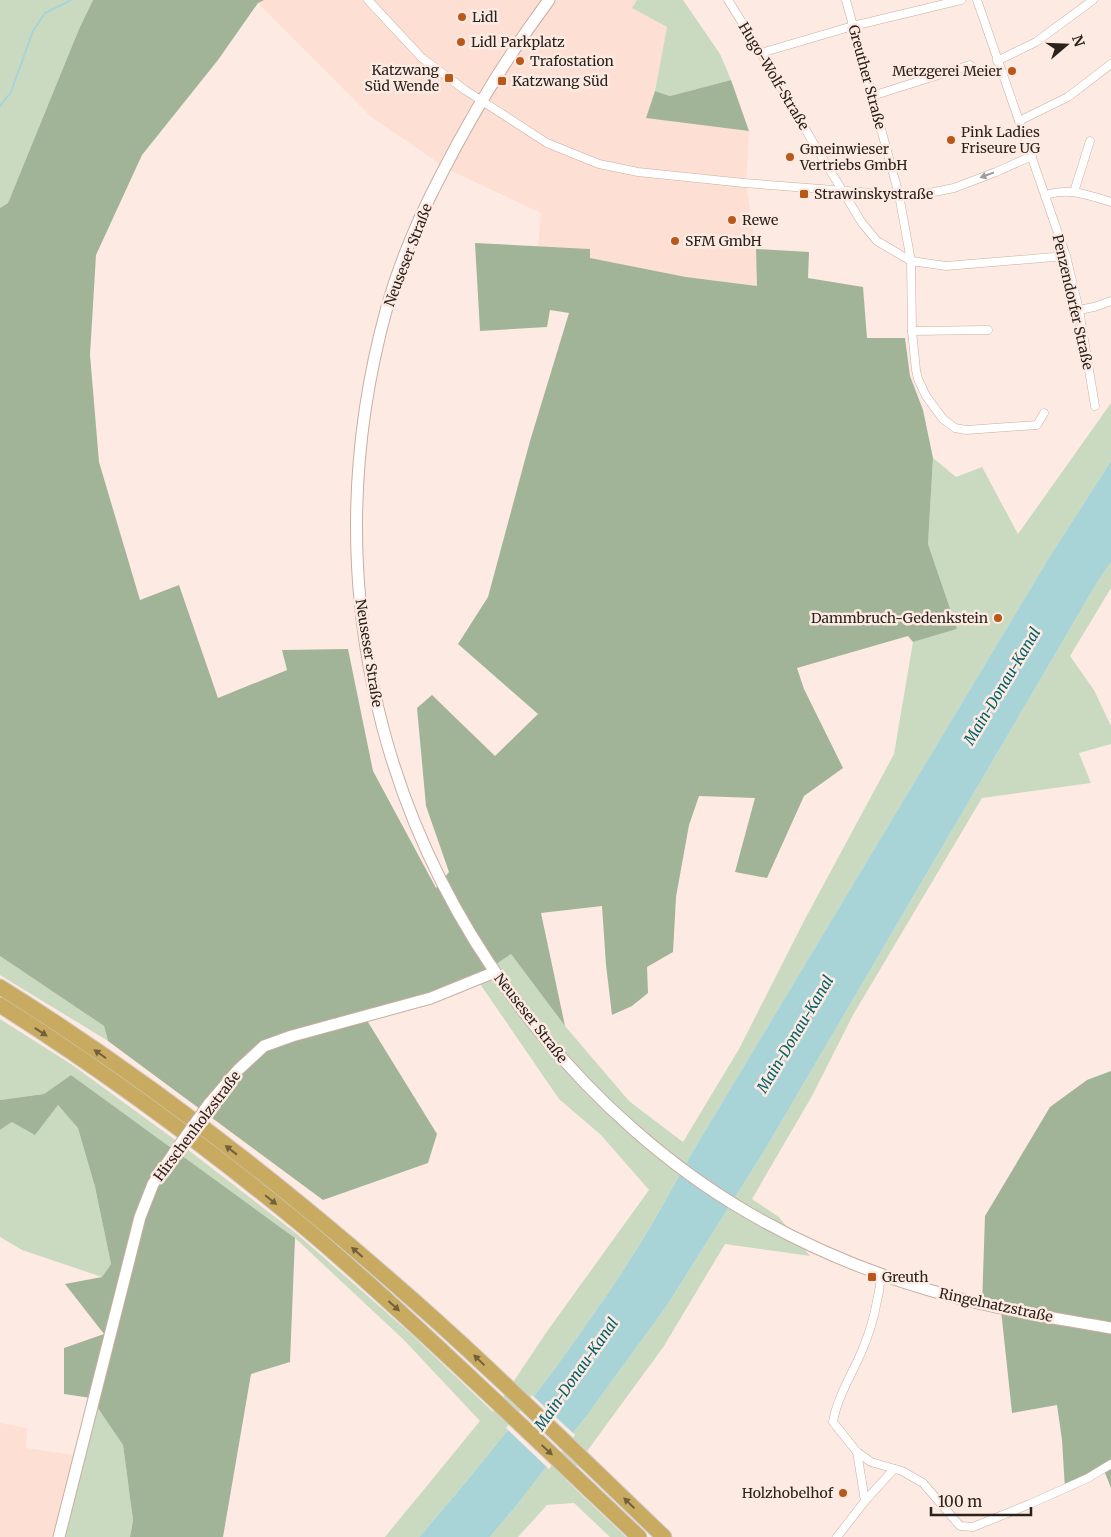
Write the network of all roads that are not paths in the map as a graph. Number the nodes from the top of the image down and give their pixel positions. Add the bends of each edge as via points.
1 (368, 0) edge
2 (549, 0) edge
3 (728, 0) edge
4 (846, 0) edge
5 (961, 0) edge
6 (978, 0) edge
7 (1093, 0) edge
8 (853, 26) junction
9 (762, 53) junction
10 (997, 61) junction
11 (970, 65) dead end
12 (1110, 68) edge
13 (872, 96) junction
14 (481, 100) junction
15 (1019, 121) junction
16 (1090, 141) dead end
17 (1032, 156) junction
18 (842, 190) junction
19 (1074, 192) junction
20 (899, 195) junction
21 (1045, 195) junction
22 (1111, 202) edge
23 (1066, 256) junction
24 (911, 261) junction
25 (1111, 301) edge
26 (1078, 310) junction
27 (988, 330) dead end
28 (912, 331) junction
29 (1095, 406) dead end
30 (1044, 414) dead end
31 (495, 972) junction
32 (0, 987) edge
33 (0, 1005) edge
34 (747, 1212) joint
35 (880, 1274) junction
36 (1111, 1328) edge
37 (856, 1452) junction
38 (1111, 1464) edge
39 (894, 1469) junction
40 (865, 1501) junction
41 (59, 1537) edge
42 (640, 1537) edge
43 (664, 1537) edge
44 (837, 1537) edge

1 - 14 street via 422,58
2 - 14 main road, Neuseser Straße
3 - 9 street, Hugo-Wolf-Straße
4 - 8 street, Greuther Straße
5 - 8 street
6 - 10 street, Penzendorfer Straße
7 - 10 street via 1036,42
8 - 9 street
8 - 13 street, Greuther Straße
9 - 18 street, Hugo-Wolf-Straße
10 - 15 street, Penzendorfer Straße
11 - 13 street
12 - 15 street via 1068,97
13 - 20 street, Greuther Straße
14 - 18 street via 548,143 599,164 638,172
14 - 31 main road, Neuseser Straße via 432,192 389,300 373,365 364,421 358,470 357,546 368,659 380,719 395,770 413,822 435,870
15 - 17 street, Penzendorfer Straße
16 - 19 street
17 -> 20 street via 954,188
17 - 21 street, Penzendorfer Straße
18 - 20 street
18 - 24 street, Hugo-Wolf-Straße via 877,241
19 - 21 street via 1056,191
19 - 22 street
20 - 24 street, Greuther Straße
21 - 23 street, Penzendorfer Straße
23 - 24 street, Hugo-Wolf-Straße via 946,266
23 - 26 street, Penzendorfer Straße
24 - 28 street, Greuther Straße
25 - 26 street
26 - 29 street, Penzendorfer Straße
27 - 28 street
28 - 30 street, Greuther Straße via 916,370 922,388 943,419 955,428 1037,425
31 - 34 main road, Neuseser Straße via 560,1056 628,1125 667,1157
31 - 41 main road, Hirschenholzstraße, bridge via 431,998 264,1046 209,1104 154,1184 140,1217
43 -> 32 highway via 406,1294 320,1220 183,1112
33 -> 42 highway via 95,1067 259,1190 345,1263
34 - 35 main road, Ringelnatzstraße via 822,1250
35 - 36 main road, Ringelnatzstraße via 975,1303
35 - 37 street via 875,1312 833,1422
37 - 39 street via 871,1462
37 - 40 street
38 - 39 street via 1088,1478 972,1527 960,1526 923,1483
39 - 40 street
40 - 44 street

